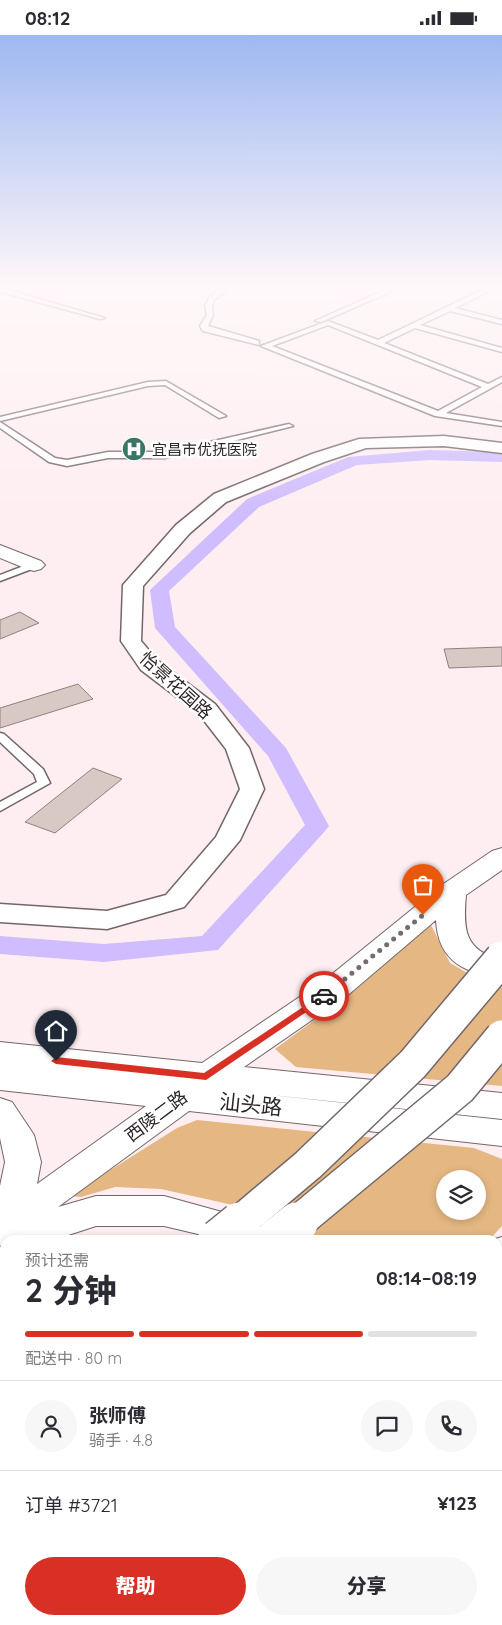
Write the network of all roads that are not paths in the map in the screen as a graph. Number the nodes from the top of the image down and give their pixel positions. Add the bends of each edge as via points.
1 (308, 363) edge
2 (429, 363) edge
3 (502, 379) edge
4 (489, 387) junction
5 (438, 414) junction
6 (222, 416) dead end
7 (0, 419) edge
8 (0, 424) edge
9 (502, 424) edge
10 (289, 426) dead end
11 (502, 448) edge
12 (0, 551) edge
13 (34, 565) joint
14 (0, 578) edge
15 (0, 736) edge
16 (0, 807) edge
17 (502, 857) edge
18 (452, 891) junction
19 (0, 913) edge
20 (502, 958) edge
21 (502, 970) edge
22 (502, 1037) edge
23 (0, 1054) edge
24 (0, 1079) edge
25 (195, 1087) junction
26 (502, 1106) edge
27 (0, 1111) edge
28 (502, 1133) edge
29 (0, 1209) edge
30 (0, 1230) edge
31 (28, 1235) edge
32 (225, 1235) edge
33 (227, 1235) edge
34 (282, 1235) edge

1 - 5 lane
2 - 4 lane
3 - 4 lane
4 - 5 lane
5 - 9 lane
6 - 7 lane via 166,383 148,384
8 - 10 lane via 52,460 67,463 108,455 165,455
11 - 19 street, 怡景花园路 via 444,441 365,443 318,458 220,498 182,529 133,585 131,641 150,665 207,709 236,748 252,789 227,840 175,901 107,920
12 - 13 main road
13 - 14 lane
15 - 16 lane via 39,772 44,783
17 - 18 main road, 西陵二路
18 - 21 main road via 450,919 454,944 475,963
18 - 25 main road, 西陵二路 via 336,987
20 - 32 main road, bridge via 413,1064 308,1165
22 - 34 main road, bridge via 460,1088
23 - 25 main road, 汕头路
24 - 25 main road, 汕头路
25 - 26 main road, 汕头路
25 - 28 main road, 汕头路
25 - 30 main road, 西陵二路
27 - 29 main road via 17,1135 22,1162 17,1192
31 - 33 main road via 49,1225 96,1211 164,1211 209,1222

